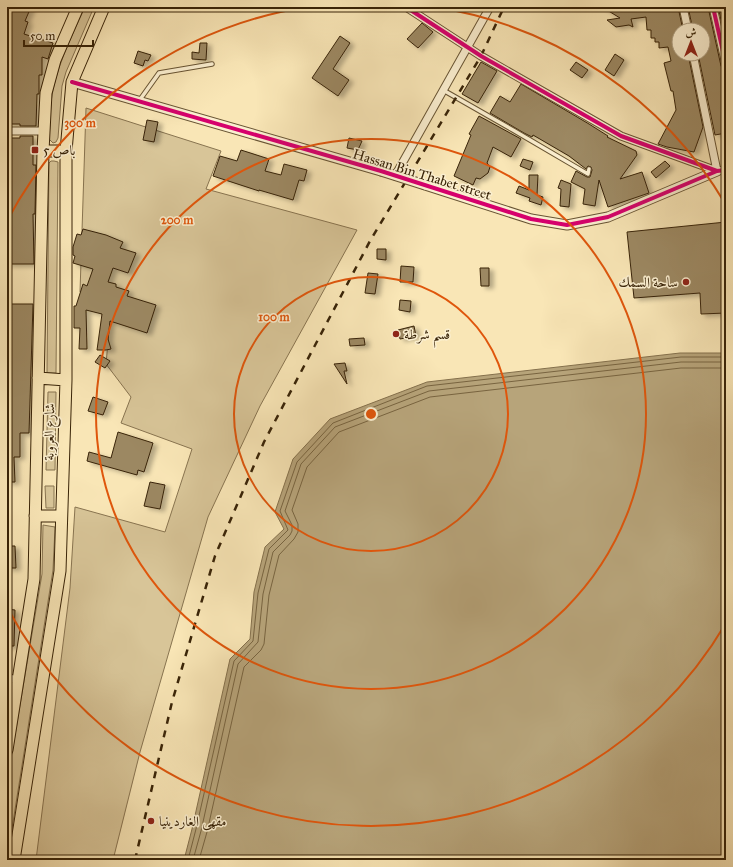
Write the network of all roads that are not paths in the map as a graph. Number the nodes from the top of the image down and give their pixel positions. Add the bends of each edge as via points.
1 (78, 7) edge
2 (104, 7) edge
3 (406, 7) edge
4 (490, 7) edge
5 (683, 7) edge
6 (712, 7) edge
7 (686, 22) edge
8 (467, 47) junction
9 (695, 62) edge
10 (212, 64) dead end
11 (726, 65) edge
12 (72, 82) junction
13 (443, 90) junction
14 (139, 101) junction
15 (7, 131) edge
16 (44, 131) junction
17 (43, 151) junction
18 (66, 151) junction
19 (589, 169) dead end
20 (721, 170) edge
21 (395, 176) junction
22 (38, 378) junction
23 (66, 380) junction
24 (35, 516) junction
25 (61, 516) junction
26 (7, 678) edge
27 (19, 681) junction
28 (7, 750) edge
29 (14, 860) edge

1 - 16 main road, شارع العروبة via 55,60 46,93
2 - 12 main road, شارع العروبة
3 - 8 street
4 - 8 street
5 - 7 street
6 - 11 street
8 - 13 street
8 - 20 street via 621,136
9 - 20 street
10 - 14 lane via 159,73
12 - 14 street, Hassan Bin Thabet street
12 - 18 main road, شارع العروبة
13 - 19 lane via 588,174
13 - 21 street
14 - 21 street, Hassan Bin Thabet street, bridge
15 - 16 street
16 - 17 main road, شارع العروبة
17 - 18 main road
17 - 22 main road, شارع العروبة
18 - 23 main road, شارع العروبة
20 - 21 street, Hassan Bin Thabet street, bridge via 608,217 567,224 531,219
22 - 23 main road
22 - 24 main road, شارع العروبة
23 - 25 main road, شارع العروبة
24 - 25 main road
24 - 27 main road, شارع العروبة via 34,578
25 - 29 main road, شارع العروبة via 60,571
26 - 27 street
27 - 28 main road, شارع العروبة

